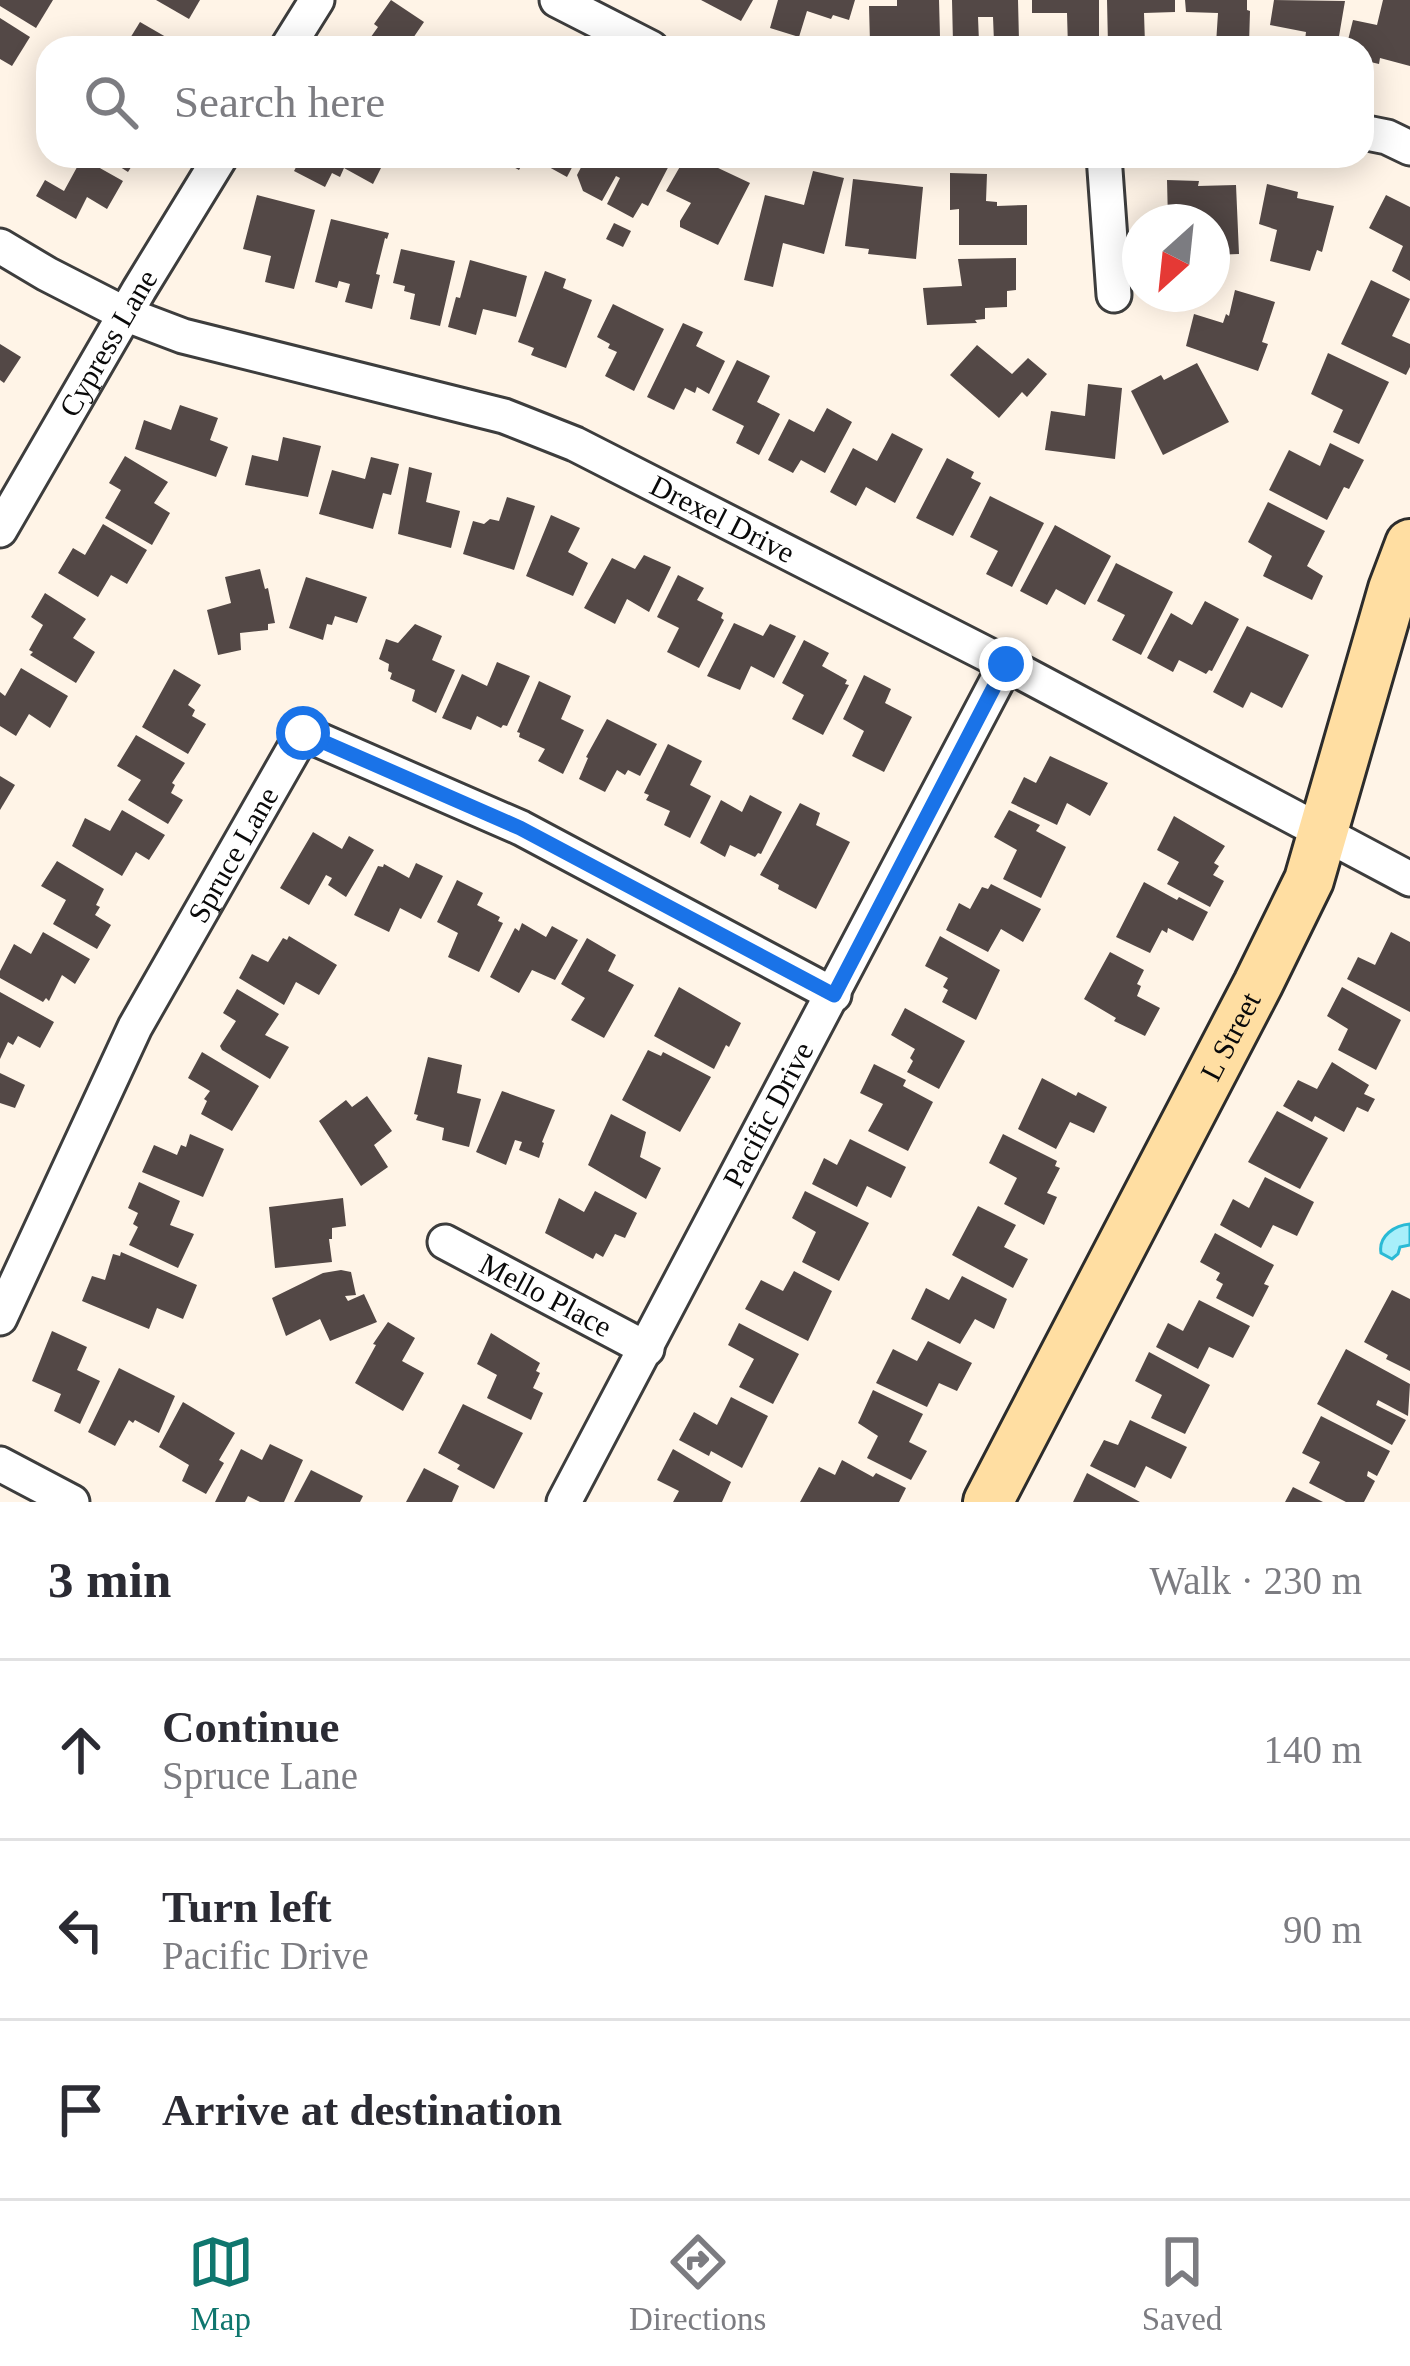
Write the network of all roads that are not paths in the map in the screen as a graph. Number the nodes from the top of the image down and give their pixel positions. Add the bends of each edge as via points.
1 (317, 0) edge
2 (557, 0) edge
3 (294, 36) edge
4 (628, 36) edge
5 (1374, 134) edge
6 (1410, 148) edge
7 (214, 168) edge
8 (1105, 168) edge
9 (0, 246) edge
10 (1114, 295) dead end
11 (125, 314) junction
12 (0, 530) edge
13 (1410, 544) edge
14 (1006, 664) junction
15 (1324, 832) junction
16 (1410, 878) edge
17 (834, 995) junction
18 (445, 1242) dead end
19 (0, 1318) edge
20 (646, 1349) junction
21 (0, 1464) edge
22 (72, 1502) edge
23 (564, 1502) edge
24 (988, 1502) edge

1 - 3 street
2 - 4 street
5 - 6 street
7 - 11 street, Cypress Lane
8 - 10 street
9 - 11 street, Drexel Drive
11 - 12 street, Cypress Lane
11 - 14 street, Drexel Drive via 183,336 504,416 575,444
13 - 15 street, L Street
14 - 15 street, Drexel Drive
14 - 17 street, Pacific Drive
15 - 16 street, Drexel Drive
15 - 24 street, L Street via 1268,964
17 - 19 street, Spruce Lane via 520,828 303,733 136,1027
17 - 20 street, Pacific Drive
18 - 20 street, Mello Place
20 - 23 street, Pacific Drive
21 - 22 street

